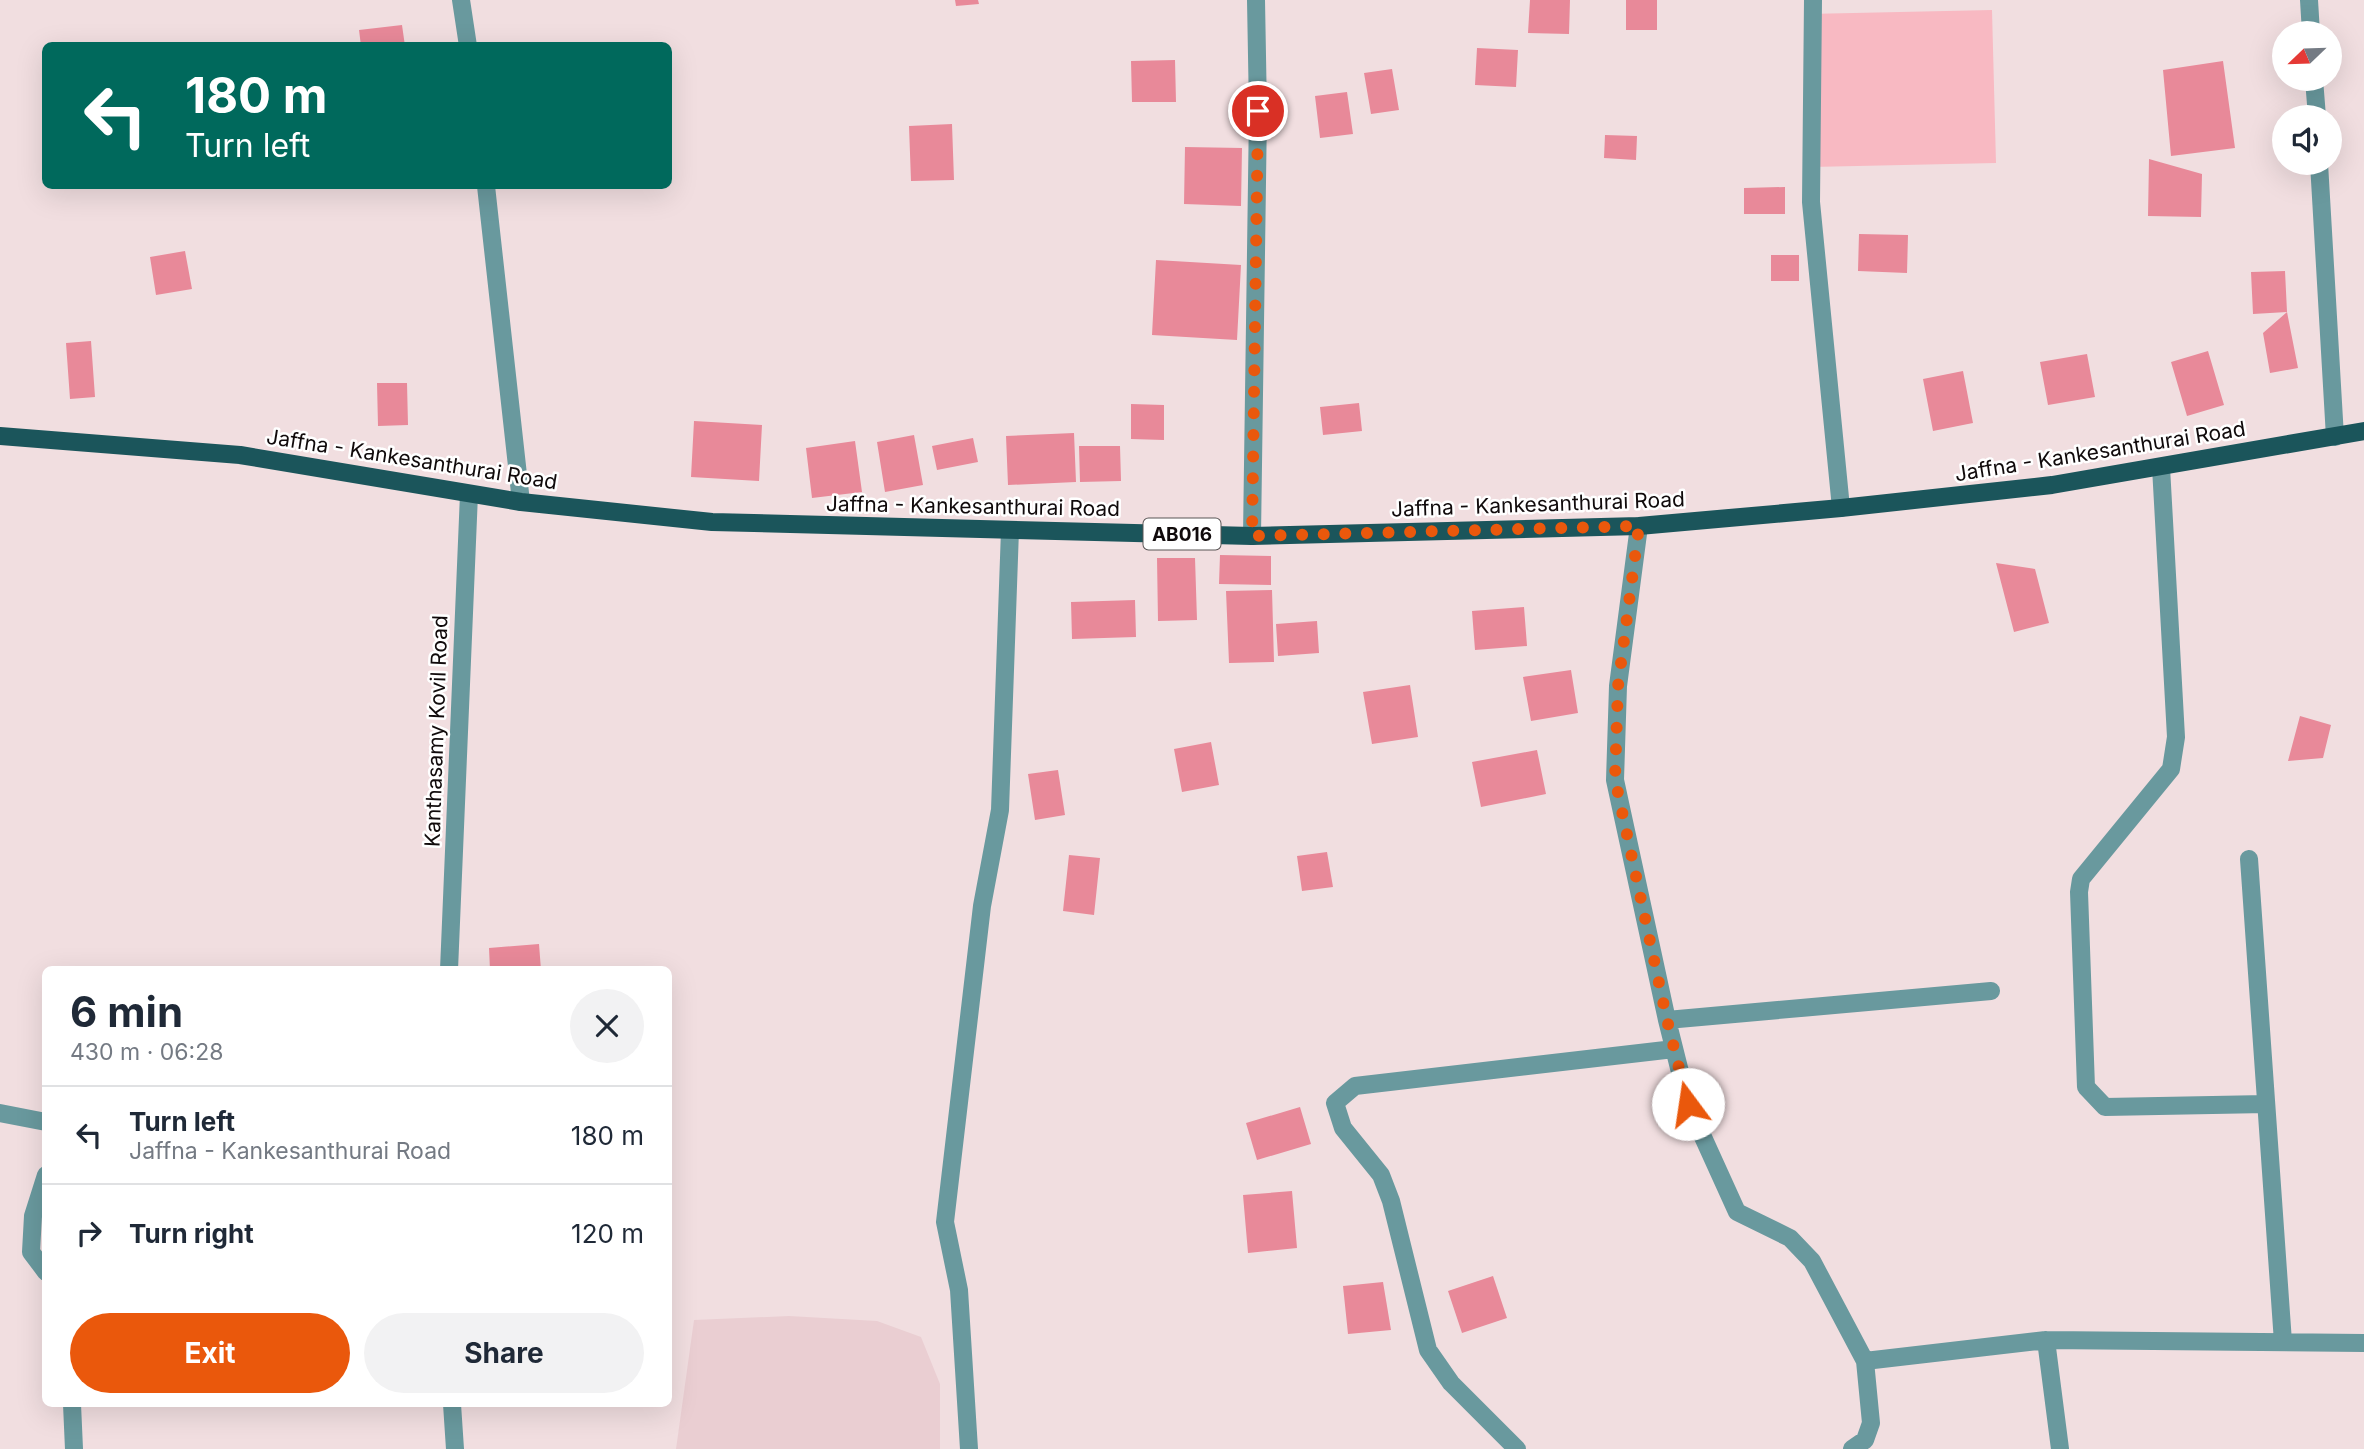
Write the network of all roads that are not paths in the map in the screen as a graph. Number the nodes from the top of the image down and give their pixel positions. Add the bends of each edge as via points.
1 (461, 0) edge
2 (1256, 0) edge
3 (1813, 0) edge
4 (2309, 0) edge
5 (2310, 21) edge
6 (467, 42) edge
7 (2320, 175) edge
8 (486, 189) edge
9 (2364, 431) edge
10 (0, 436) edge
11 (2335, 437) junction
12 (2161, 467) junction
13 (469, 494) junction
14 (521, 502) junction
15 (1841, 508) junction
16 (1639, 526) junction
17 (1010, 530) junction
18 (1252, 536) junction
19 (2249, 859) dead end
20 (449, 966) edge
21 (1991, 991) dead end
22 (1667, 1020) junction
23 (1674, 1049) junction
24 (2266, 1104) junction
25 (0, 1113) edge
26 (42, 1121) edge
27 (42, 1188) edge
28 (42, 1266) edge
29 (2046, 1340) junction
30 (2283, 1342) junction
31 (2364, 1343) edge
32 (1865, 1361) junction
33 (72, 1407) edge
34 (452, 1407) edge
35 (74, 1449) edge
36 (455, 1449) edge
37 (970, 1449) edge
38 (1517, 1449) edge
39 (1853, 1449) edge
40 (2060, 1449) edge

1 - 6 street
2 - 18 street
3 - 15 street via 1811,202
4 - 5 street
7 - 11 street
8 - 14 street
9 - 11 main road, Jaffna - Kankesanthurai Road / AB016
10 - 13 main road, Jaffna - Kankesanthurai Road / AB016 via 240,455
11 - 12 main road, Jaffna - Kankesanthurai Road / AB016
12 - 15 main road, Jaffna - Kankesanthurai Road / AB016 via 2052,485
12 - 24 street via 2176,737 2171,769 2081,879 2087,1087 2105,1107
13 - 14 main road, Jaffna - Kankesanthurai Road / AB016
13 - 20 street, Kanthasamy Kovil Road
14 - 17 main road, Jaffna - Kankesanthurai Road / AB016 via 712,522
15 - 16 main road, Jaffna - Kankesanthurai Road / AB016
16 - 18 main road, Jaffna - Kankesanthurai Road / AB016
16 - 22 street via 1618,686 1615,779
17 - 18 main road, Jaffna - Kankesanthurai Road / AB016
17 - 37 street via 1000,810 982,906 945,1222 960,1290
19 - 24 street
21 - 22 street
22 - 23 street
23 - 32 street via 1688,1104 1737,1212 1790,1238 1812,1261
23 - 38 street via 1355,1086 1335,1103 1343,1128 1381,1175 1391,1201 1428,1350 1451,1383
24 - 30 street
25 - 26 street
27 - 28 street via 33,1216 32,1252
29 - 30 street
29 - 32 street
29 - 40 street
30 - 31 street
32 - 39 street via 1871,1423 1865,1440
33 - 35 street
34 - 36 street

